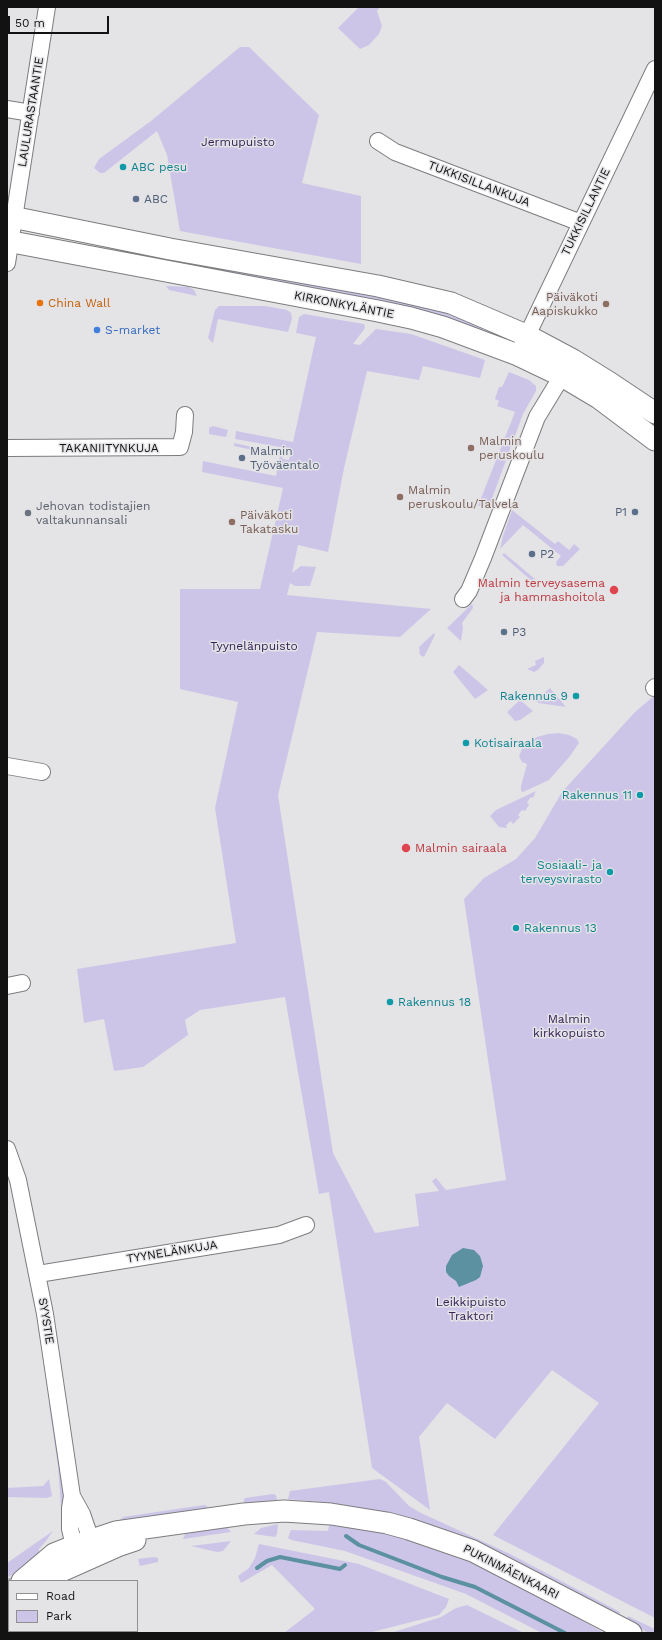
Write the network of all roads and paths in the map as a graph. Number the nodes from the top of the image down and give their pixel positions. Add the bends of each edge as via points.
1 (47, 7) edge
2 (655, 69) edge
3 (7, 109) edge
4 (31, 113) junction
5 (378, 141) dead end
6 (11, 216) edge
7 (581, 223) junction
8 (9, 242) edge
9 (7, 263) edge
10 (528, 336) junction
11 (518, 355) junction
12 (567, 368) junction
13 (655, 413) edge
14 (185, 415) dead end
15 (653, 434) edge
16 (7, 448) edge
17 (463, 599) dead end
18 (7, 766) edge
19 (42, 772) dead end
20 (7, 1150) edge
21 (306, 1225) dead end
22 (38, 1274) junction
23 (84, 1548) junction
24 (23, 1580) edge
25 (35, 1580) edge
26 (631, 1633) edge

1 - 4 street, LAULURASTAANTIE
2 - 7 street, TUKKISILLANTIE
3 - 4 street
4 - 6 street, LAULURASTAANTIE
5 - 7 street, TUKKISILLANKUJA via 394,152
6 - 8 street
6 - 10 main road, KIRKONKYLÄNTIE via 170,249 378,286 451,303
7 - 10 street, TUKKISILLANTIE
8 - 9 street
8 - 11 main road, KIRKONKYLÄNTIE via 411,318 471,336
10 - 11 street, TUKKISILLANTIE
10 - 12 main road, KIRKONKYLÄNTIE
11 - 12 main road, KIRKONKYLÄNTIE
12 - 13 main road, KIRKONKYLÄNTIE via 610,382
12 - 15 main road, KIRKONKYLÄNTIE via 599,398
12 - 17 street via 537,417 477,571
14 - 16 street, TAKANIITYNKUJA via 180,447
18 - 19 street
20 - 22 street, SYYSTIE via 18,1180
21 - 22 street, TYYNELÄNKUJA via 279,1236
22 - 23 street, SYYSTIE via 72,1496 82,1514
23 - 24 main road, PUKINMÄENKAARI via 54,1554
23 - 25 main road, PUKINMÄENKAARI via 48,1577
23 - 26 main road, PUKINMÄENKAARI via 116,1532 244,1514 284,1511 331,1514 387,1523 473,1551

